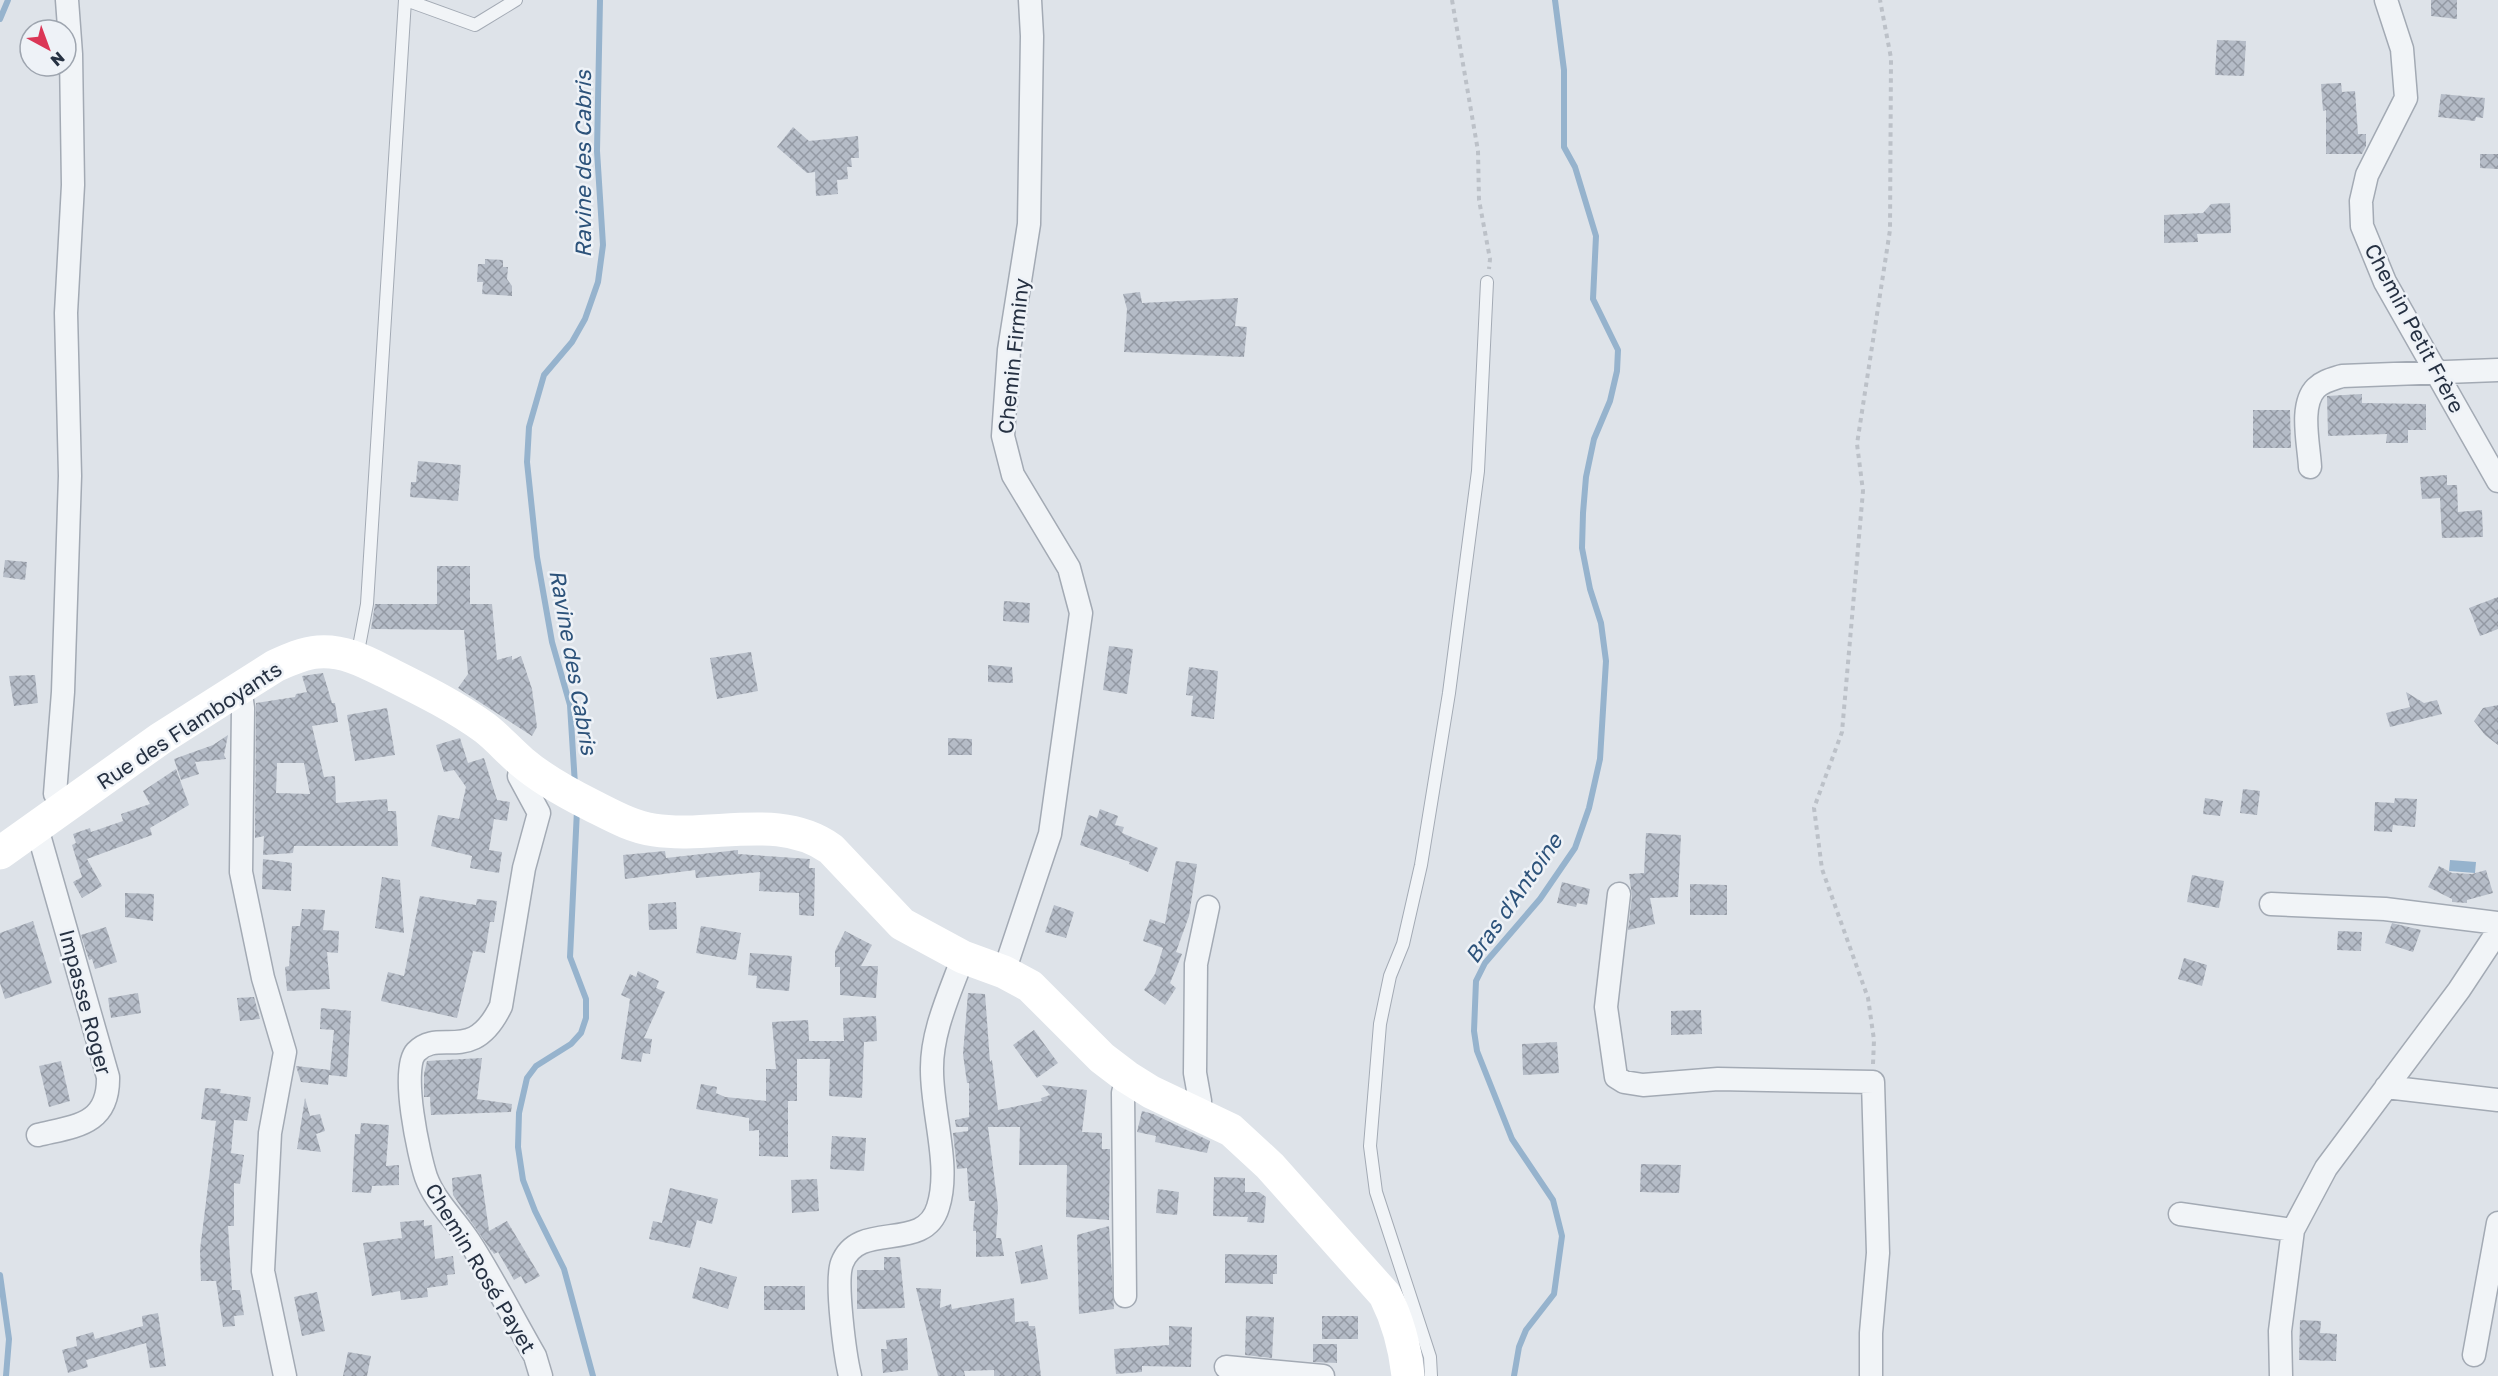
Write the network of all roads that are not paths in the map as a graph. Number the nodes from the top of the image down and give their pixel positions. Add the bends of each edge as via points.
1 (67, 0) edge
2 (405, 0) edge
3 (516, 0) edge
4 (1030, 0) edge
5 (2386, 0) edge
6 (1487, 282) road end
7 (2498, 370) edge
8 (2438, 374) junction
9 (2310, 467) dead end
10 (2498, 481) edge
11 (357, 658) junction
12 (240, 687) junction
13 (530, 768) junction
14 (65, 807) junction
15 (38, 828) junction
16 (0, 853) edge
17 (1618, 894) dead end
18 (2271, 904) dead end
19 (1208, 907) dead end
20 (2498, 923) edge
21 (2498, 931) edge
22 (963, 957) junction
23 (1004, 972) junction
24 (1127, 1077) junction
25 (2386, 1087) junction
26 (2498, 1100) edge
27 (1196, 1112) junction
28 (38, 1135) dead end
29 (2180, 1214) dead end
30 (2498, 1223) edge
31 (2293, 1230) junction
32 (1125, 1296) dead end
33 (2474, 1355) dead end
34 (1226, 1367) dead end
35 (285, 1376) edge
36 (541, 1376) edge
37 (850, 1376) edge
38 (1323, 1376) edge
39 (1408, 1376) edge
40 (1431, 1376) edge
41 (1871, 1376) edge
42 (2281, 1376) edge

1 - 14 street via 73,185 66,313 69,487 63,692 55,794
2 - 3 lane via 475,25
2 - 11 lane via 367,604
4 - 23 street, Chemin Firminy via 1029,224 1009,350 1003,436 1012,475 1069,568 1082,613 1050,834
5 - 8 street, Chemin Petit Frère via 2402,49 2406,98 2367,175 2361,201 2362,226 2385,282
6 - 40 lane via 1478,471 1449,693 1421,865 1380,1024 1370,1146 1376,1192 1430,1357
7 - 8 street
8 - 9 street via 2342,376 2318,387 2307,405
8 - 10 street, Chemin Petit Frère
11 - 12 main road, Rue des Flamboyants via 316,651 295,657
11 - 13 main road, Rue des Flamboyants via 465,714
12 - 14 main road, Rue des Flamboyants
12 - 35 street via 241,873 263,978 285,1052 270,1133 263,1271
13 - 22 main road, Rue des Flamboyants via 624,822 652,830 800,832 831,849 902,924
13 - 36 street, Chemin Rosé Payet via 519,776 539,813 525,868 501,1006 482,1034 465,1043 435,1044 416,1052 410,1073 414,1130 427,1178 443,1208 472,1245 535,1356
14 - 15 main road, Rue des Flamboyants
15 - 16 main road, Rue des Flamboyants
15 - 28 street, Impasse Roger via 108,1077 105,1101 88,1122
17 - 41 street via 1606,1008 1616,1077 1643,1085 1718,1079 1873,1082 1878,1253 1870,1334
18 - 20 street via 2385,909
19 - 27 street via 1196,964 1195,1073 1200,1101
21 - 25 street
22 - 23 main road, Rue des Flamboyants
22 - 37 street via 934,1045 932,1071 940,1157 938,1207 932,1220 916,1233 872,1238 855,1247 843,1261 839,1277
23 - 24 main road, Rue des Flamboyants via 1030,986 1102,1058
24 - 27 main road, Rue des Flamboyants
24 - 32 street via 1123,1093
25 - 26 street
25 - 31 street via 2326,1168
27 - 39 main road, Rue des Flamboyants via 1231,1130 1270,1166 1385,1295 1405,1350
29 - 31 street
30 - 33 street
31 - 42 street via 2280,1331
34 - 38 street

